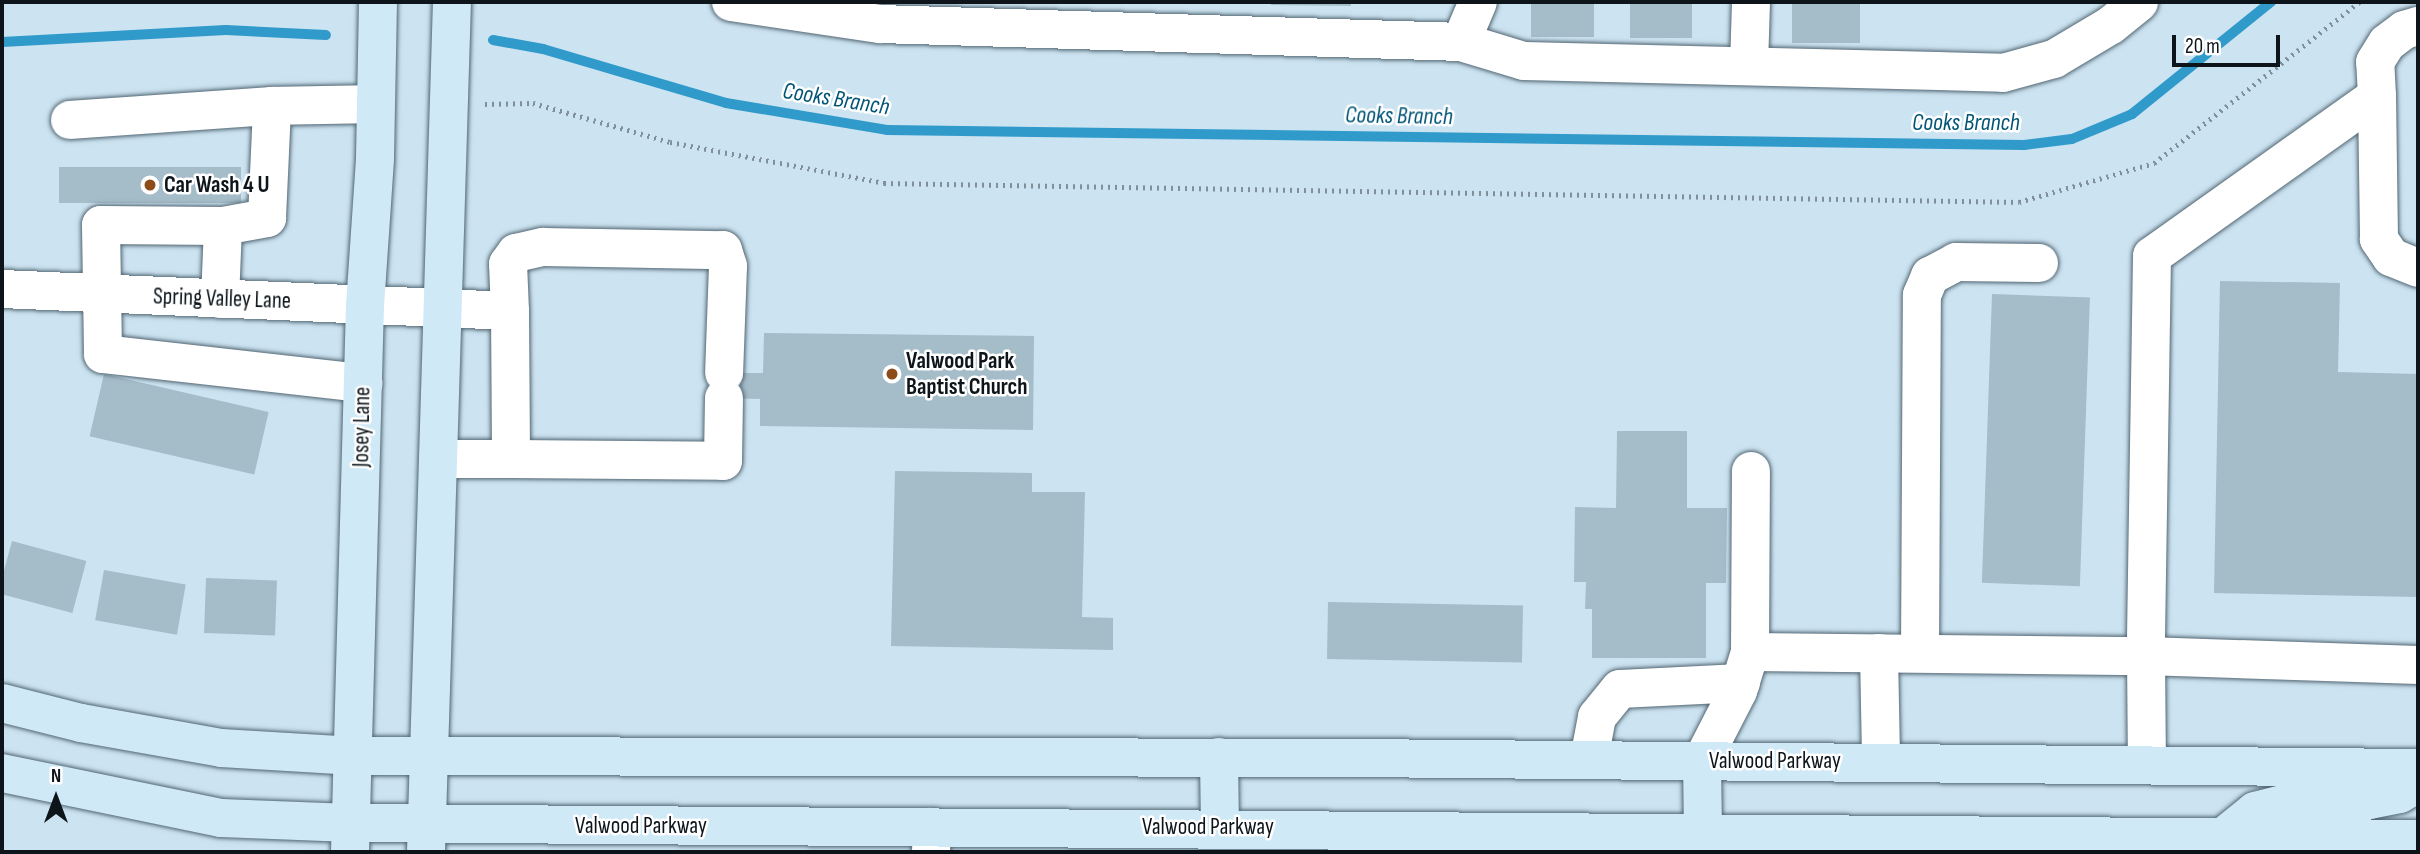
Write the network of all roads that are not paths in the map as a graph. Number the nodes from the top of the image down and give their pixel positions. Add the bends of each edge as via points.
1 (378, 2) edge
2 (452, 2) edge
3 (731, 2) edge
4 (1478, 2) edge
5 (1751, 2) edge
6 (2139, 2) edge
7 (815, 9) edge
8 (1145, 17) edge
9 (2418, 26) edge
10 (1461, 42) junction
11 (1749, 66) junction
12 (2377, 96) junction
13 (375, 104) junction
14 (272, 106) junction
15 (70, 120) dead end
16 (223, 226) junction
17 (2039, 263) dead end
18 (2418, 268) edge
19 (2, 289) edge
20 (100, 294) junction
21 (220, 299) junction
22 (365, 306) junction
23 (443, 307) junction
24 (510, 311) junction
25 (363, 383) junction
26 (438, 459) junction
27 (511, 459) junction
28 (1751, 471) dead end
29 (1879, 653) junction
30 (1920, 653) junction
31 (2146, 656) junction
32 (2418, 665) edge
33 (1746, 667) junction
34 (2, 703) edge
35 (429, 754) junction
36 (355, 756) junction
37 (1219, 757) junction
38 (1589, 759) junction
39 (1702, 761) junction
40 (1881, 762) junction
41 (2147, 765) junction
42 (2418, 768) edge
43 (2, 773) edge
44 (2418, 784) edge
45 (351, 838) edge
46 (426, 838) edge
47 (2418, 839) edge
48 (931, 840) edge
49 (1220, 840) edge
50 (1703, 842) edge
51 (2105, 844) edge
52 (2223, 845) edge

1 - 13 main road, Josey Lane
2 - 23 main road
3 - 7 street
4 - 10 street
5 - 11 street
6 - 11 street via 2111,25 2054,59 2003,73
7 - 8 street via 880,24
8 - 10 street
9 - 12 street via 2387,43 2375,62
10 - 11 street via 1524,61
12 - 18 street via 2379,239 2391,257
12 - 31 street via 2152,256
13 - 14 street
13 - 22 main road, Josey Lane
14 - 15 street
14 - 16 street via 267,218
16 - 20 street via 101,225
16 - 21 street
17 - 30 street via 1956,262 1930,276 1922,295
19 - 20 street, Spring Valley Lane
20 - 21 street, Spring Valley Lane
20 - 25 street via 103,354
21 - 22 street, Spring Valley Lane
22 - 23 street, Spring Valley Lane
22 - 25 main road, Josey Lane
23 - 24 street, Spring Valley Lane
23 - 26 main road
24 - 27 street
24 - 27 street via 508,264 516,253 543,247 723,250 728,266 723,461
25 - 36 main road, Josey Lane
26 - 27 street
26 - 35 main road
28 - 33 street
29 - 30 street
29 - 33 street
29 - 40 street
30 - 31 street
31 - 32 street
31 - 41 street
33 - 38 street via 1620,689 1597,717
33 - 39 street
34 - 36 main road, Valwood Parkway via 80,723 221,748
35 - 36 main road, Valwood Parkway
35 - 37 main road, Valwood Parkway
35 - 46 main road
36 - 45 main road, Josey Lane
37 - 38 main road, Valwood Parkway
37 - 49 main road
38 - 39 main road, Valwood Parkway
39 - 40 main road, Valwood Parkway
39 - 50 main road
40 - 41 main road, Valwood Parkway
41 - 42 main road, Valwood Parkway
43 - 45 main road, Valwood Parkway via 221,818
44 - 52 main road via 2399,794 2369,800 2288,803 2255,811
45 - 46 main road, Valwood Parkway
46 - 48 main road, Valwood Parkway
47 - 52 main road, Valwood Parkway
48 - 49 main road, Valwood Parkway
49 - 50 main road, Valwood Parkway
50 - 51 main road, Valwood Parkway
51 - 52 main road, Valwood Parkway

